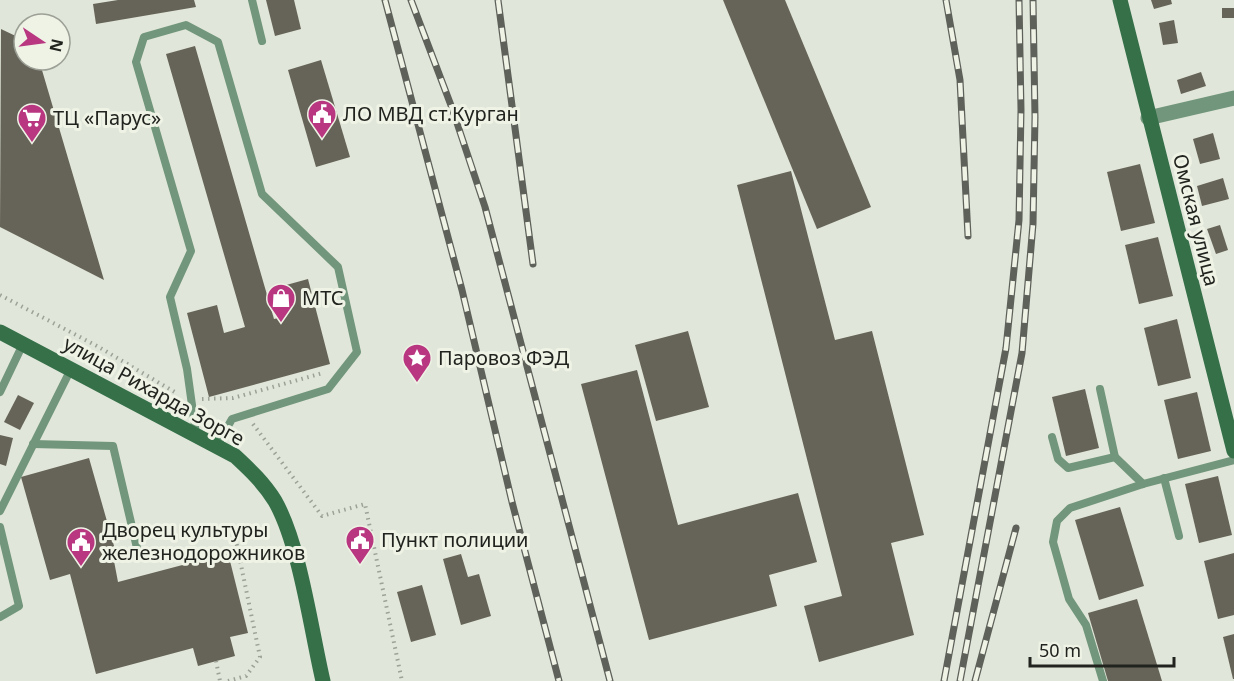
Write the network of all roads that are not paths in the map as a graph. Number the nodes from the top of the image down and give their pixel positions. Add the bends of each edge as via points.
1 (252, 0) edge
2 (1120, 0) edge
3 (262, 41) dead end
4 (1234, 98) edge
5 (1149, 118) junction
6 (0, 332) edge
7 (23, 344) junction
8 (71, 369) junction
9 (1100, 388) dead end
10 (0, 392) edge
11 (196, 436) junction
12 (1052, 437) dead end
13 (33, 444) junction
14 (216, 447) junction
15 (1234, 451) edge
16 (1115, 457) junction
17 (1234, 460) edge
18 (1164, 478) junction
19 (1143, 484) junction
20 (0, 511) edge
21 (0, 527) edge
22 (1179, 536) dead end
23 (137, 548) dead end
24 (0, 617) edge
25 (314, 641) junction
26 (312, 681) edge
27 (323, 681) edge
28 (1103, 681) edge

1 - 3 lane
2 - 5 main road, Омская улица
4 - 5 street
5 - 15 main road, Омская улица
6 - 7 main road, улица Рихарда Зорге
7 - 8 main road, улица Рихарда Зорге
7 - 10 lane
8 - 11 main road, улица Рихарда Зорге
8 - 13 lane
9 - 16 lane
11 - 14 main road, улица Рихарда Зорге
11 - 14 lane via 170,297 191,251 135,62 144,38 186,25 218,42 262,194 338,267 357,352 328,389 232,418
12 - 16 lane via 1058,459 1068,468
13 - 20 lane
13 - 23 lane via 113,446
14 - 25 main road, улица Рихарда Зорге via 235,456 275,501 287,527
16 - 19 lane
17 - 18 lane
18 - 19 lane
18 - 22 lane
19 - 28 lane via 1070,508 1057,521 1053,542 1069,599 1086,625
21 - 24 lane via 19,606
25 - 26 main road
25 - 27 main road, улица Рихарда Зорге

